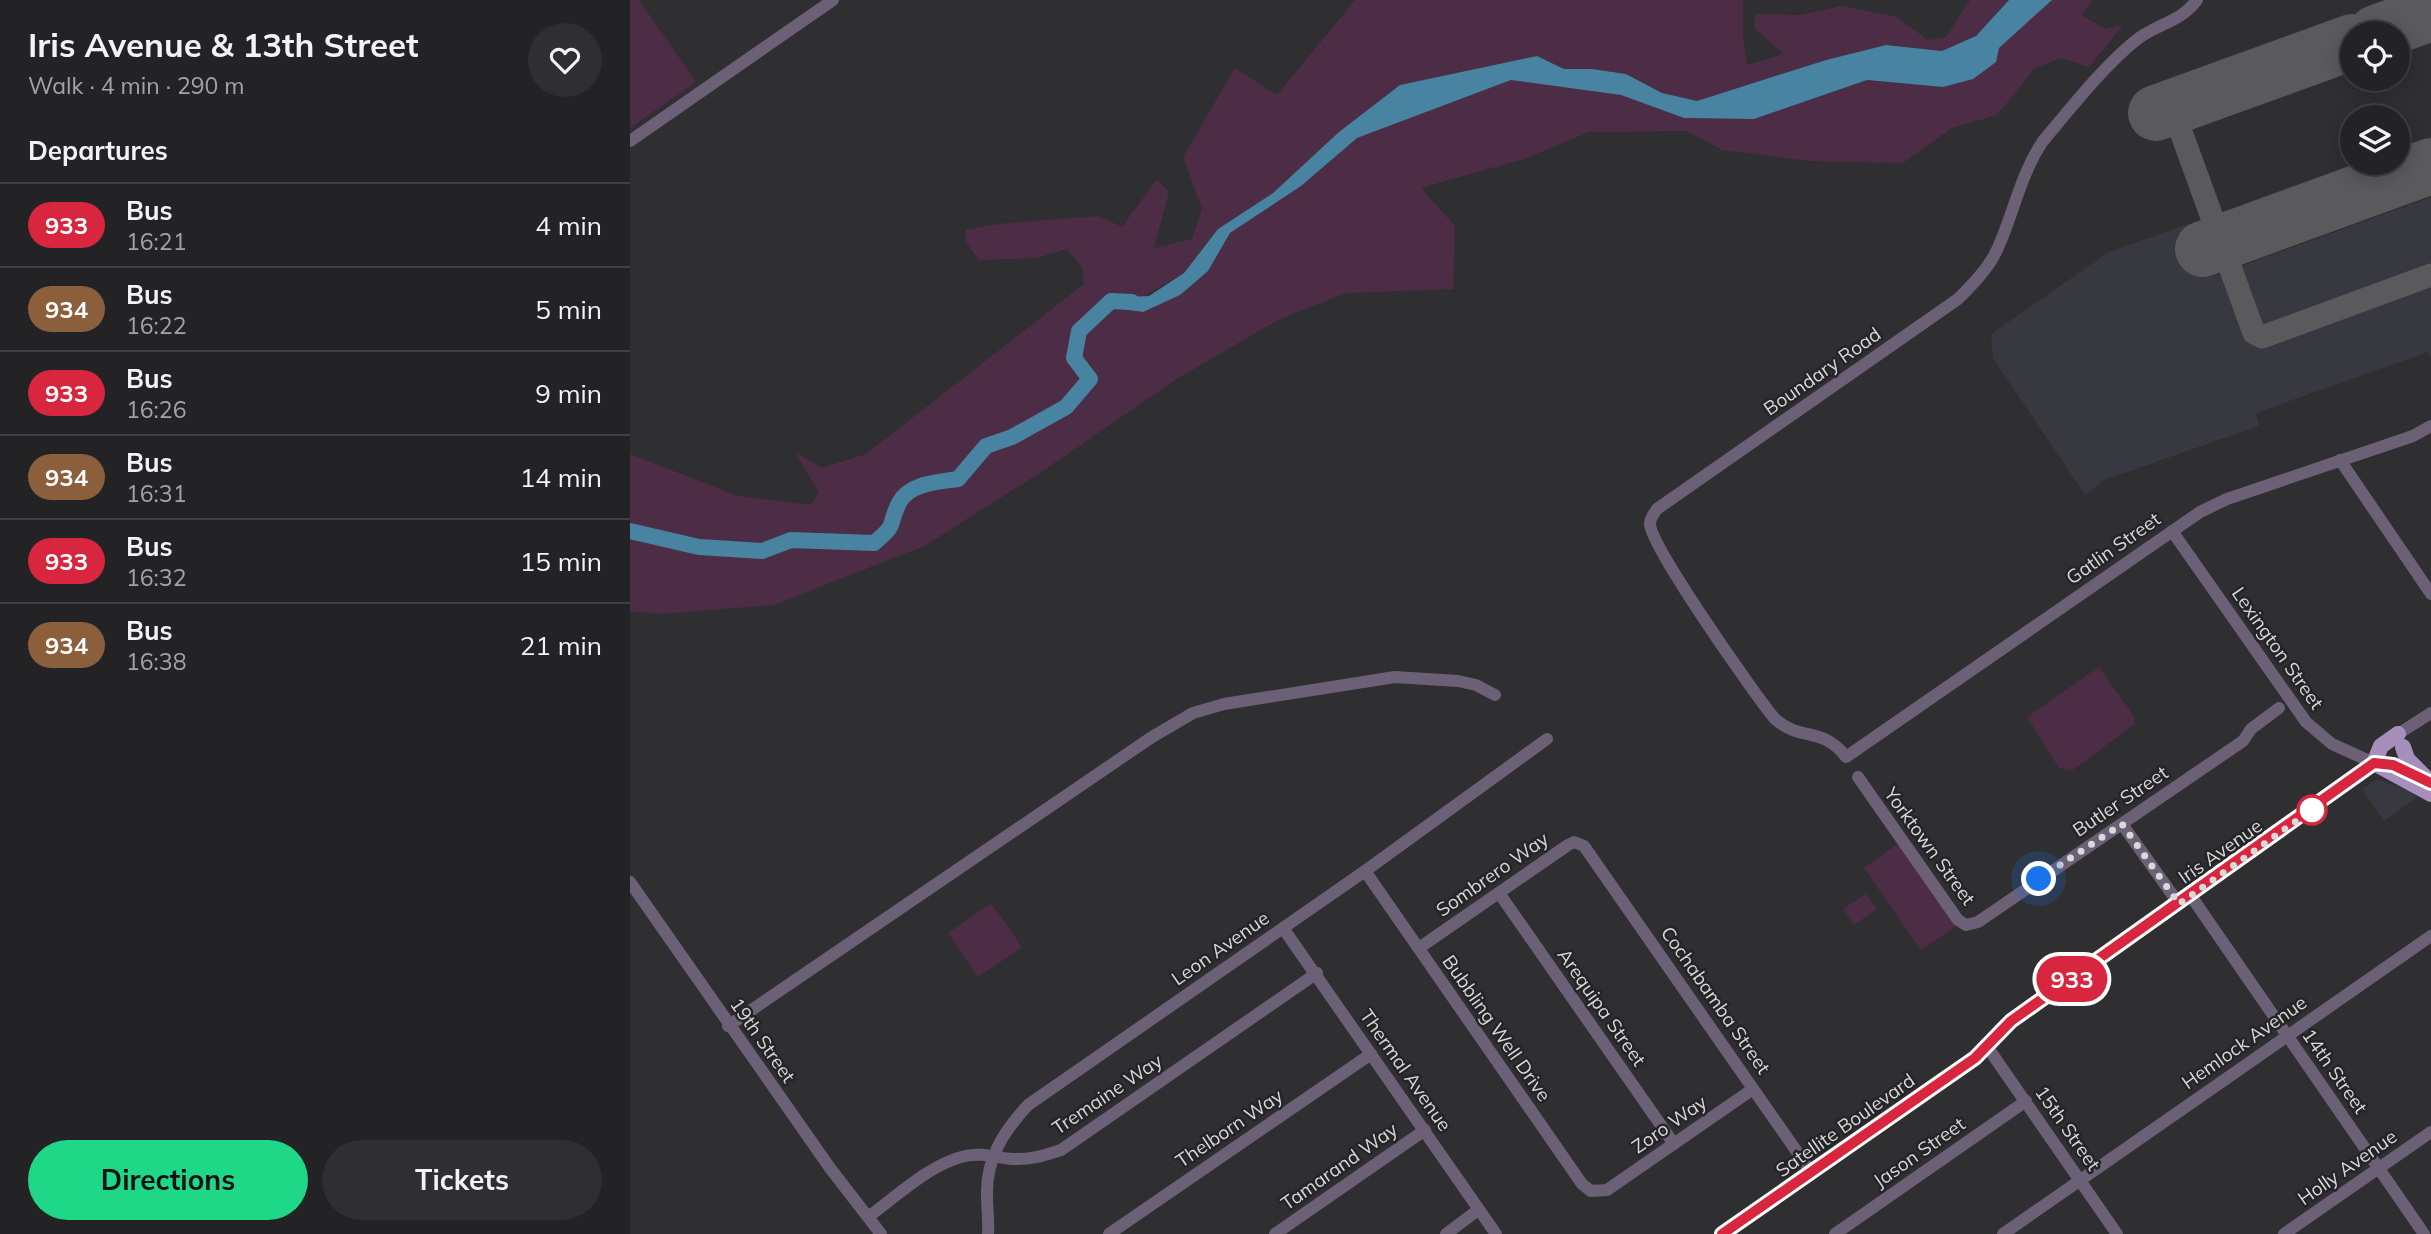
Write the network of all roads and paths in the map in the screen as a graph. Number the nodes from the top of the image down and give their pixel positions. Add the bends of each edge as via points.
1 (833, 0) edge
2 (2197, 0) edge
3 (630, 141) edge
4 (2431, 426) edge
5 (2340, 460) junction
6 (2172, 531) junction
7 (2431, 594) edge
8 (1495, 695) dead end
9 (2279, 708) dead end
10 (2431, 713) edge
11 (2404, 737) junction
12 (1547, 739) dead end
13 (1846, 757) joint
14 (2374, 763) junction
15 (1857, 777) dead end
16 (2431, 783) edge
17 (2431, 794) edge
18 (2122, 824) junction
19 (1588, 851) joint
20 (1365, 871) junction
21 (630, 882) edge
22 (1499, 893) junction
23 (2190, 896) junction
24 (2179, 904) junction
25 (1979, 922) joint
26 (1283, 928) junction
27 (2431, 936) edge
28 (1419, 948) junction
29 (1317, 973) junction
30 (729, 1026) junction
31 (2287, 1036) junction
32 (1986, 1045) junction
33 (1371, 1054) junction
34 (1754, 1089) junction
35 (2026, 1101) junction
36 (1424, 1130) junction
37 (2431, 1132) edge
38 (1674, 1144) junction
39 (993, 1154) junction
40 (2379, 1169) junction
41 (1811, 1172) junction
42 (2080, 1180) junction
43 (1607, 1190) joint
44 (1478, 1210) junction
45 (868, 1217) junction
46 (881, 1234) edge
47 (988, 1234) edge
48 (1109, 1234) edge
49 (1275, 1234) edge
50 (1446, 1234) edge
51 (1496, 1234) edge
52 (1722, 1234) edge
53 (1835, 1234) edge
54 (2003, 1234) edge
55 (2118, 1234) edge
56 (2284, 1234) edge
57 (2424, 1234) edge

1 - 3 street
2 - 13 street, Boundary Road via 2182,17 2128,47 2043,141 2032,157 1995,253 1958,299 1652,516 1651,528 1733,668 1782,725 1830,740
4 - 5 street, Gatlin Street
5 - 6 street, Gatlin Street via 2227,499
5 - 7 street
6 - 13 street, Gatlin Street
6 - 14 street, Lexington Street via 2306,722 2333,744
8 - 30 street via 1458,681 1395,677 1193,713
9 - 18 street, Butler Street via 2243,741
10 - 11 street
11 - 14 main road
11 - 16 main road via 2407,759
12 - 20 street, Leon Avenue
14 - 16 main road via 2393,765
14 - 17 main road
14 - 23 street, Iris Avenue
15 - 25 street, Yorktown Street via 1958,919 1966,925
18 - 24 street
18 - 25 street, Butler Street
19 - 22 street, Sombrero Way via 1574,842
19 - 34 street, Cochabamba Street
20 - 26 street, Leon Avenue
20 - 28 street, Bubbling Well Drive
21 - 30 street, 19th Street
22 - 28 street, Sombrero Way
22 - 38 street, Arequipa Street
23 - 24 street, Iris Avenue
23 - 31 street, 14th Street
24 - 32 street, Iris Avenue via 2011,1021
26 - 29 street, Thermal Avenue
26 - 39 street, Leon Avenue via 1028,1105
27 - 31 street, Hemlock Avenue
28 - 43 street, Bubbling Well Drive via 1582,1184 1591,1191
29 - 33 street, Thermal Avenue
29 - 39 street, Tremaine Way via 1061,1150 1034,1159
30 - 45 street, 19th Street
31 - 40 street, 14th Street
31 - 42 street, Hemlock Avenue
32 - 35 street, 15th Street
32 - 41 street, Satellite Boulevard via 1975,1058
33 - 36 street, Thermal Avenue
33 - 48 street, Thelborn Way
34 - 38 street, Zoro Way
34 - 41 street, Cochabamba Street
35 - 42 street, 15th Street
35 - 53 street, Jason Street
36 - 44 street, Thermal Avenue
36 - 49 street, Tamarand Way
37 - 40 street, Holly Avenue
38 - 43 street, Zoro Way
39 - 45 street, Tremaine Way via 942,1164
39 - 47 street, Leon Avenue via 986,1195
40 - 56 street, Holly Avenue
40 - 57 street, 14th Street
41 - 52 street, Satellite Boulevard
42 - 54 street, Hemlock Avenue
42 - 55 street, 15th Street
44 - 50 street
44 - 51 street, Thermal Avenue
45 - 46 street, 19th Street

